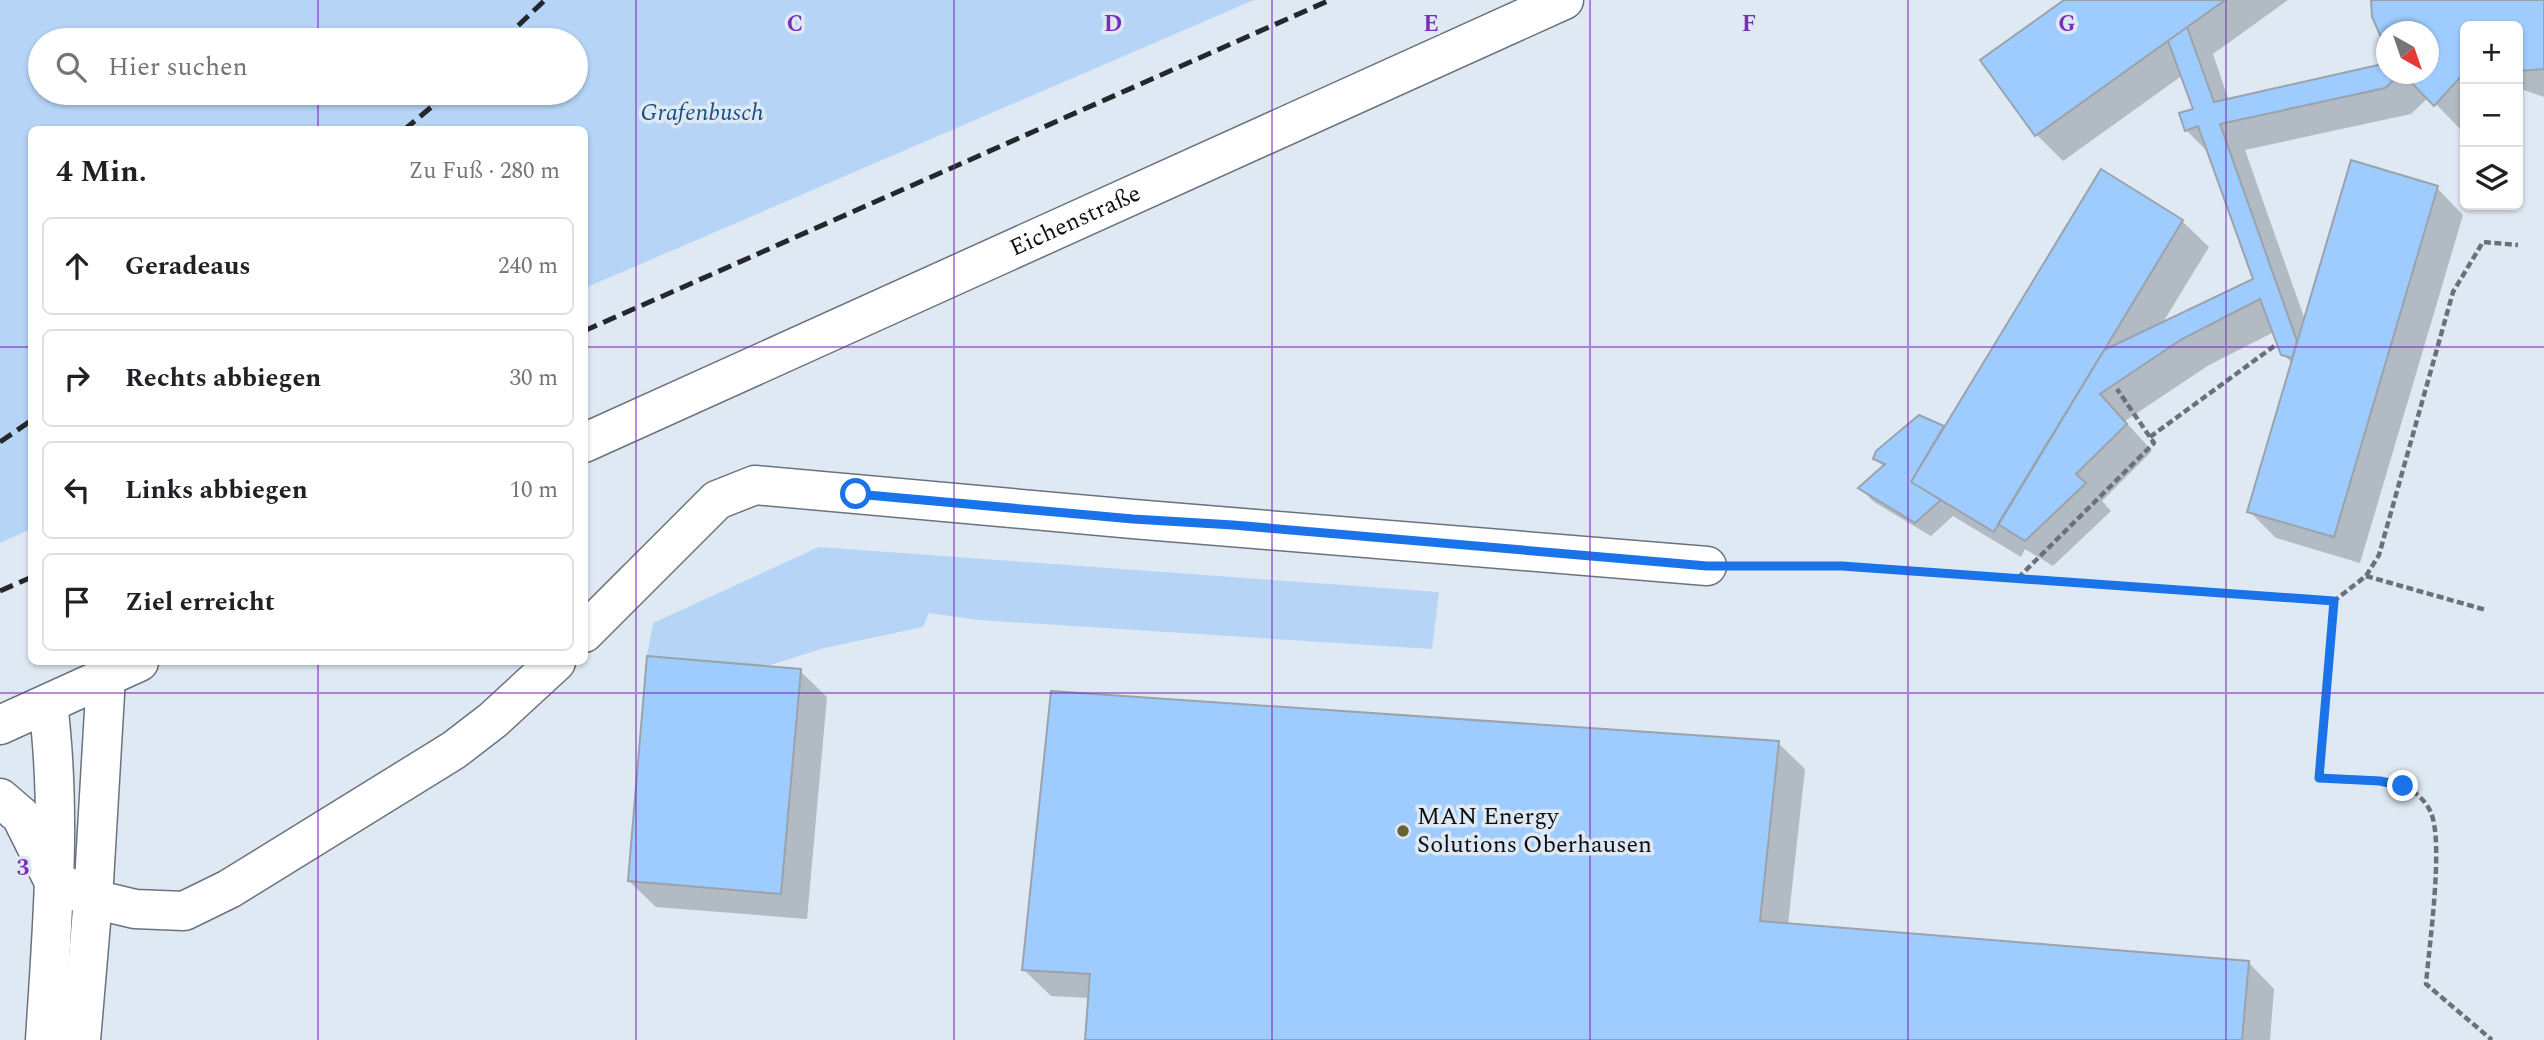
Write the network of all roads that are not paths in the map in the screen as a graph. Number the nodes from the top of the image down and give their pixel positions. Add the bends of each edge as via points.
1 (1564, 0) edge
2 (588, 441) edge
3 (1707, 566) road end
4 (588, 629) edge
5 (553, 665) edge
6 (122, 669) edge
7 (48, 704) junction
8 (0, 725) edge
9 (0, 798) edge
10 (53, 880) junction
11 (93, 899) junction
12 (45, 1040) edge
13 (81, 1040) edge

1 - 2 street, Eichenstraße
3 - 4 street via 755,485 717,500
5 - 11 street via 454,750 229,890 184,911 135,909
6 - 7 street
6 - 11 street via 104,747
7 - 8 street
7 - 10 street via 54,755
9 - 10 street via 21,816
10 - 11 street
10 - 12 street
11 - 13 street

